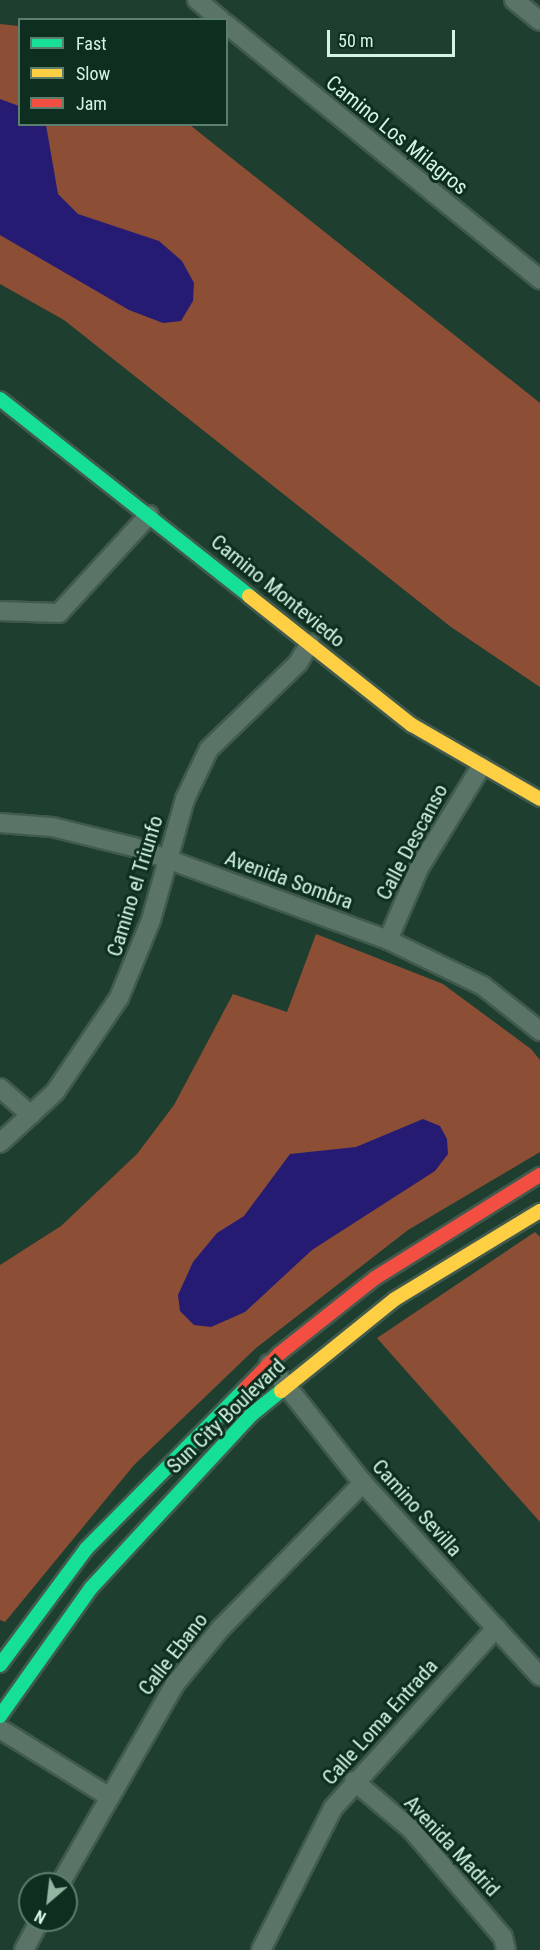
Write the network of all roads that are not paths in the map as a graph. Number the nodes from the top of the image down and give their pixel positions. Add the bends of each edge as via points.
1 (197, 0) edge
2 (514, 0) edge
3 (219, 18) edge
4 (540, 21) edge
5 (228, 26) edge
6 (540, 279) edge
7 (0, 399) edge
8 (149, 514) junction
9 (0, 611) edge
10 (310, 643) junction
11 (481, 767) junction
12 (540, 799) edge
13 (0, 824) edge
14 (166, 859) junction
15 (388, 940) junction
16 (540, 1031) edge
17 (0, 1088) edge
18 (31, 1115) junction
19 (0, 1143) edge
20 (540, 1175) edge
21 (540, 1211) edge
22 (269, 1364) junction
23 (288, 1386) junction
24 (363, 1483) junction
25 (496, 1628) junction
26 (0, 1665) edge
27 (540, 1676) edge
28 (0, 1716) edge
29 (0, 1730) edge
30 (354, 1781) junction
31 (108, 1796) junction
32 (67, 1872) edge
33 (34, 1932) edge
34 (24, 1950) edge
35 (261, 1950) edge
36 (506, 1950) edge

1 - 3 street
2 - 4 street
5 - 6 street, Camino Los Milagros
7 - 8 street, Camino Monteviedo
8 - 9 street via 59,613
8 - 10 street, Camino Monteviedo
10 - 11 street, Camino Monteviedo via 412,725
10 - 14 street, Camino el Triunfo via 298,663 209,749 185,799
11 - 12 street, Camino Monteviedo
11 - 15 street, Calle Descanso via 419,868
13 - 14 street, Avenida Sombra via 52,827
14 - 15 street, Avenida Sombra
14 - 18 street, Camino el Triunfo via 152,920 119,998 86,1050
15 - 16 street, Avenida Sombra via 483,986
17 - 18 street
18 - 19 street, Camino el Triunfo
20 - 22 street, Sun City Boulevard via 375,1278
21 - 23 street, Sun City Boulevard via 395,1299
22 - 23 street, Camino Sevilla
22 - 26 street, Sun City Boulevard via 86,1549
23 - 24 street, Camino Sevilla
23 - 28 street, Sun City Boulevard via 252,1415 120,1555
24 - 25 street, Camino Sevilla
24 - 31 street, Calle Ebano via 221,1628 145,1730
25 - 27 street, Camino Sevilla
25 - 30 street, Calle Loma Entrada
29 - 31 street
30 - 35 street, Calle Loma Entrada via 333,1808
30 - 36 street, Avenida Madrid via 411,1829 503,1937
31 - 32 street, Calle Ebano
33 - 34 street

